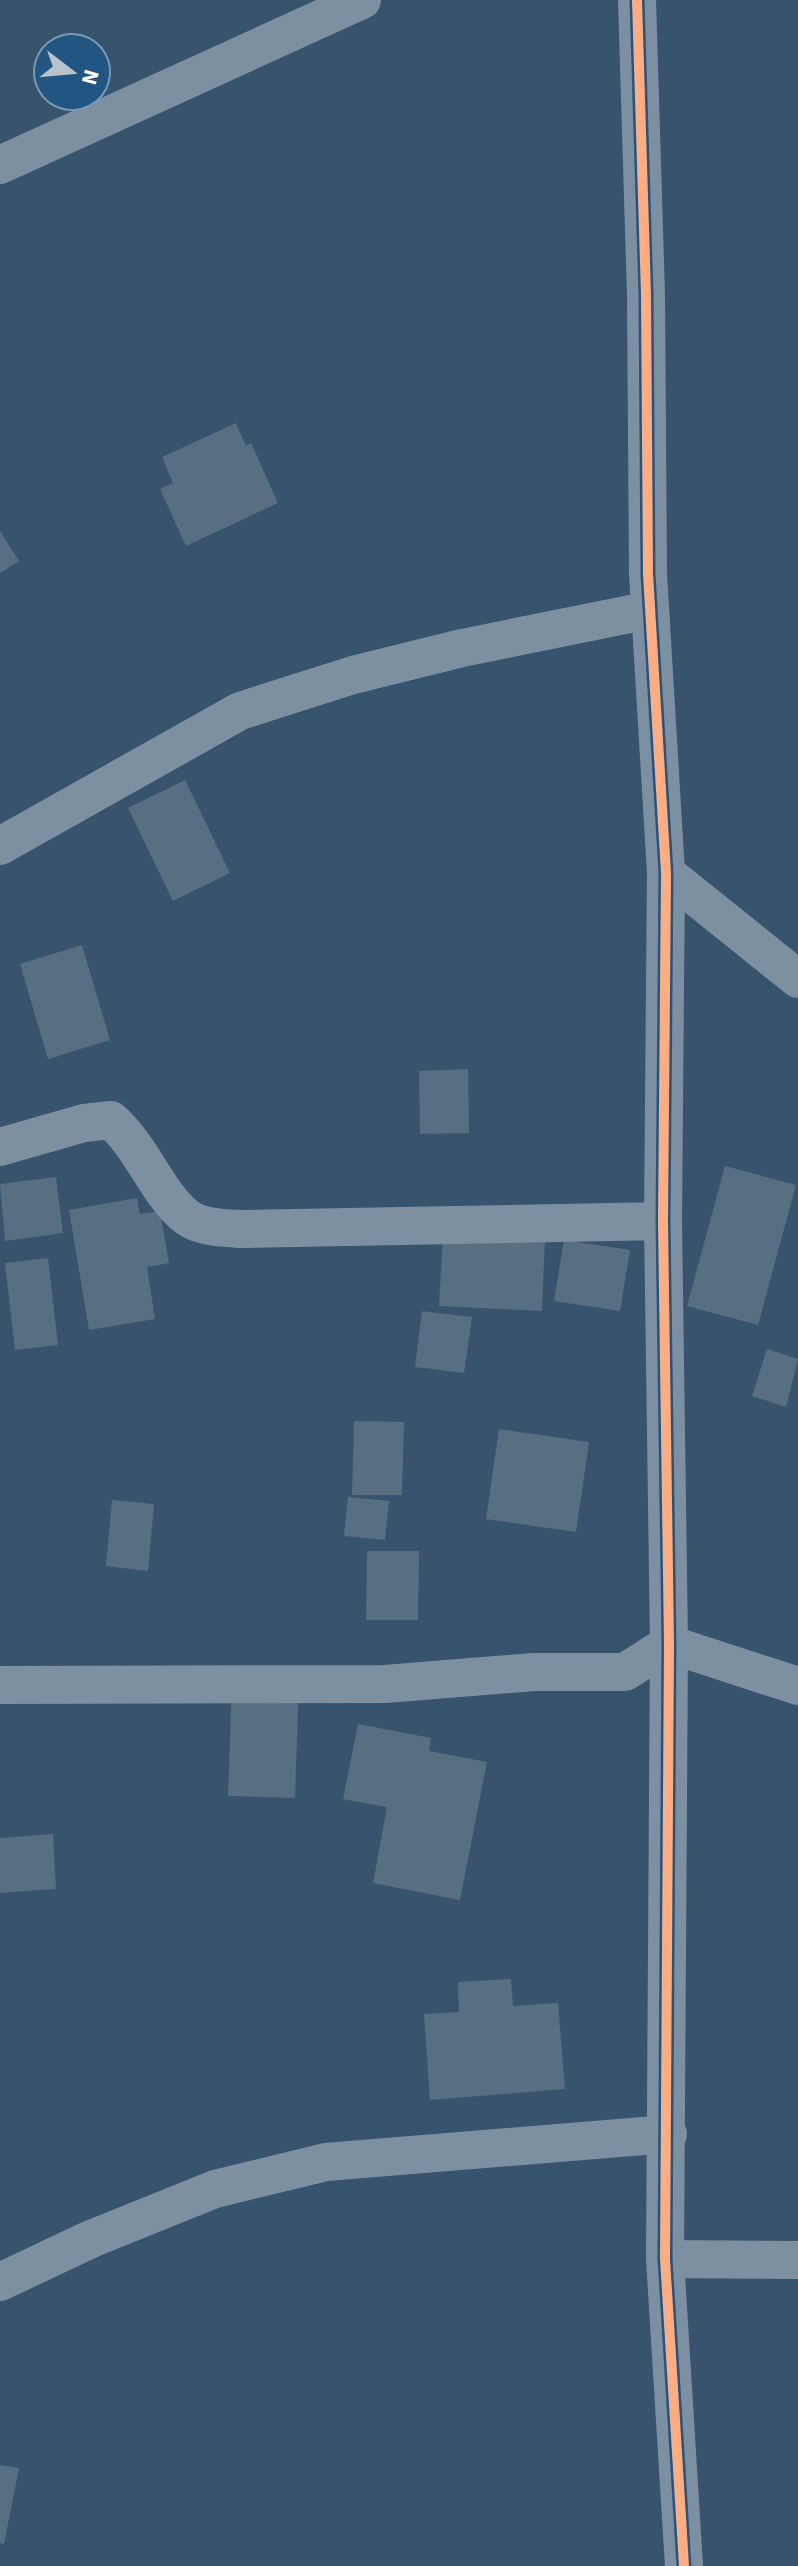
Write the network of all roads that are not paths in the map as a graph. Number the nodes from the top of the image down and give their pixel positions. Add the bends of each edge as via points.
1 (362, 0) edge
2 (637, 0) edge
3 (0, 165) edge
4 (650, 610) junction
5 (0, 846) edge
6 (666, 873) junction
7 (798, 979) edge
8 (0, 1147) edge
9 (663, 1221) junction
10 (669, 1644) junction
11 (0, 1685) edge
12 (798, 1686) edge
13 (668, 2134) junction
14 (665, 2259) junction
15 (798, 2260) edge
16 (0, 2282) edge
17 (684, 2566) edge

1 - 3 street
2 - 4 street
4 - 5 street via 449,651 240,711
4 - 6 street
6 - 7 street
6 - 9 street
8 - 9 street via 111,1120 131,1138 167,1196 189,1218 211,1226
9 - 10 street
10 - 11 street via 625,1672 534,1672 385,1684
10 - 12 street
10 - 13 street
13 - 14 street
13 - 16 street via 326,2162 215,2189
14 - 15 street
14 - 17 street

